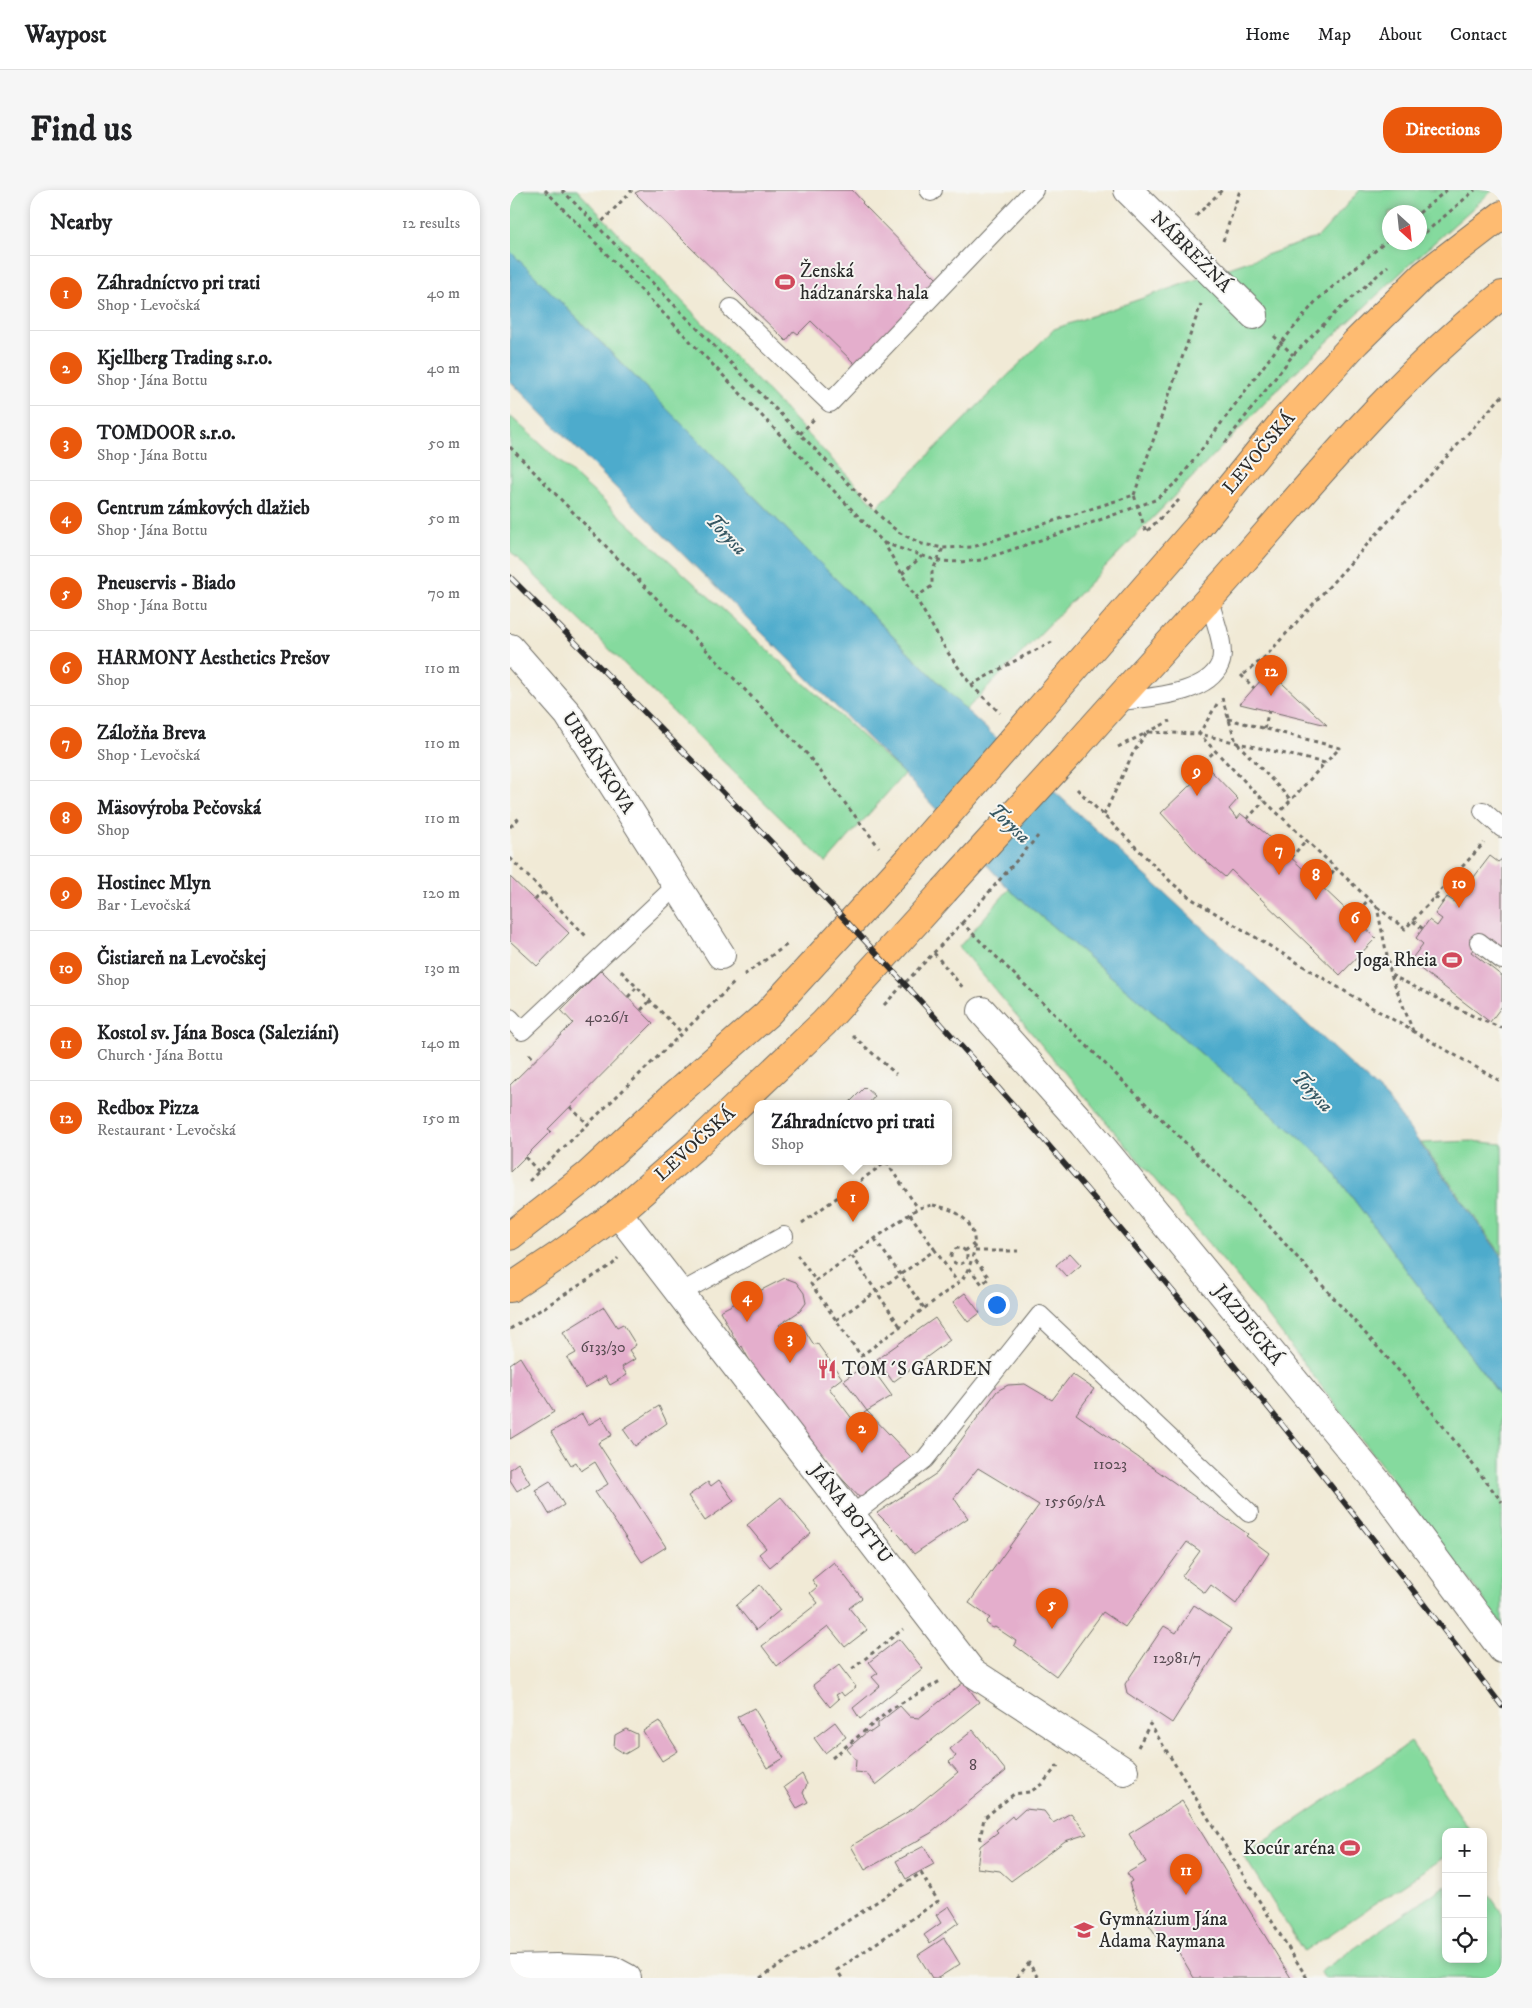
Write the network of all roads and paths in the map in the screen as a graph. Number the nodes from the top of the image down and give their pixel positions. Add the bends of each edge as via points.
1 (545, 190) edge
2 (562, 190) edge
3 (632, 190) edge
4 (928, 190) edge
5 (933, 190) edge
6 (1034, 190) edge
7 (1128, 190) edge
8 (1222, 190) edge
9 (1240, 190) edge
10 (1447, 190) edge
11 (1474, 190) edge
12 (1427, 207) edge
13 (1502, 215) edge
14 (598, 227) junction
15 (1427, 232) edge
16 (1175, 237) junction
17 (1382, 246) edge
18 (1394, 261) dead end
19 (1212, 274) junction
20 (1502, 295) edge
21 (731, 308) dead end
22 (1254, 315) dead end
23 (1502, 396) edge
24 (510, 447) edge
25 (1222, 447) dead end
26 (1186, 493) dead end
27 (1134, 495) junction
28 (1138, 506) junction
29 (884, 543) junction
30 (943, 548) junction
31 (922, 556) junction
32 (938, 561) junction
33 (902, 574) junction
34 (915, 598) junction
35 (1209, 600) junction
36 (1052, 642) dead end
37 (510, 648) edge
38 (1265, 657) dead end
39 (1242, 676) dead end
40 (971, 685) junction
41 (1254, 688) dead end
42 (1115, 702) junction
43 (1269, 711) dead end
44 (1006, 719) dead end
45 (1228, 719) junction
46 (1264, 729) junction
47 (1198, 734) junction
48 (1236, 742) junction
49 (1215, 751) junction
50 (1325, 763) junction
51 (1203, 773) dead end
52 (1084, 782) dead end
53 (1076, 788) dead end
54 (1071, 797) dead end
55 (1291, 800) junction
56 (1264, 801) junction
57 (1483, 811) dead end
58 (1278, 814) junction
59 (1104, 815) junction
60 (521, 816) dead end
61 (1247, 819) dead end
62 (510, 827) edge
63 (1502, 828) edge
64 (1039, 834) dead end
65 (1487, 839) dead end
66 (1306, 840) junction
67 (895, 856) junction
68 (510, 858) edge
69 (1291, 858) dead end
70 (1336, 868) junction
71 (676, 885) junction
72 (1321, 886) dead end
73 (543, 892) junction
74 (1435, 897) junction
75 (1369, 899) junction
76 (535, 900) dead end
77 (1442, 903) dead end
78 (1377, 906) junction
79 (1353, 917) dead end
80 (1413, 921) junction
81 (1423, 929) dead end
82 (793, 940) dead end
83 (1479, 942) dead end
84 (934, 953) dead end
85 (604, 954) junction
86 (721, 955) dead end
87 (1502, 960) edge
88 (1391, 975) junction
89 (637, 987) junction
90 (628, 997) dead end
91 (650, 1001) junction
92 (641, 1010) dead end
93 (982, 1010) joint
94 (510, 1018) edge
95 (1502, 1029) edge
96 (1413, 1032) junction
97 (682, 1033) junction
98 (853, 1036) dead end
99 (896, 1074) dead end
100 (1502, 1082) edge
101 (570, 1107) dead end
102 (588, 1124) junction
103 (525, 1157) dead end
104 (882, 1165) edge
105 (888, 1165) edge
106 (539, 1172) junction
107 (527, 1182) dead end
108 (918, 1208) junction
109 (618, 1213) junction
110 (910, 1214) junction
111 (510, 1236) edge
112 (784, 1236) junction
113 (875, 1239) junction
114 (974, 1244) junction
115 (935, 1250) junction
116 (965, 1251) junction
117 (975, 1251) junction
118 (1018, 1251) dead end
119 (852, 1256) junction
120 (973, 1257) junction
121 (952, 1259) junction
122 (945, 1264) junction
123 (969, 1268) junction
124 (900, 1274) junction
125 (816, 1281) junction
126 (958, 1283) junction
127 (510, 1288) edge
128 (876, 1291) junction
129 (680, 1293) junction
130 (924, 1308) junction
131 (836, 1320) junction
132 (900, 1326) junction
133 (1502, 1502) edge
134 (1249, 1513) dead end
135 (852, 1515) junction
136 (904, 1628) dead end
137 (1502, 1649) edge
138 (852, 1670) dead end
139 (946, 1678) dead end
140 (1078, 1741) junction
141 (832, 1758) dead end
142 (1124, 1771) joint
143 (980, 1840) dead end
144 (510, 1969) edge
145 (627, 1978) edge
146 (760, 1978) edge
147 (842, 1978) edge
148 (1017, 1978) edge
149 (1038, 1978) edge
150 (1307, 1978) edge

1 - 29 path
2 - 14 path
3 - 14 path
4 - 5 lane
6 - 21 lane via 830,403
7 - 16 street, NÁBREŽNÁ
8 - 16 path
9 - 19 path
10 - 12 path
11 - 15 path
13 - 67 main road, LEVOČSKÁ, bridge via 1424,275 1356,342 1283,422 1037,712
14 - 30 path via 887,523 915,540
16 - 19 street, NÁBREŽNÁ
17 - 28 path via 1316,301 1178,481 1154,500
18 - 25 path via 1293,355
19 - 22 street, NÁBREŽNÁ
19 - 27 path
20 - 35 main road via 1440,347 1376,410
23 - 38 path
24 - 67 path via 807,754
26 - 28 path via 1146,532
27 - 28 path
27 - 30 path via 973,547
28 - 32 path via 981,560
29 - 31 path
29 - 33 path
30 - 32 path
31 - 32 path
31 - 33 path
32 - 34 path via 932,572 932,586
33 - 34 path
34 - 40 path
35 - 42 main road
35 - 42 lane via 1222,651 1221,663 1212,676 1185,691
36 - 40 path
37 - 71 street, URBÁNKOVA via 568,714
39 - 41 path
40 - 44 path
42 - 109 main road, LEVOČSKÁ, bridge via 824,1023 697,1144
43 - 46 path
45 - 46 path
45 - 47 path via 1221,697
45 - 48 path
46 - 50 path via 1340,748
47 - 48 path
47 - 49 path
47 - 59 path via 1147,732 1133,752
48 - 50 path
48 - 55 path
49 - 51 path via 1198,767
49 - 56 path
50 - 55 path
52 - 54 path
53 - 59 path
55 - 58 path
56 - 58 path
56 - 61 path
57 - 63 lane
58 - 66 path
59 - 96 path via 1192,899
60 - 62 path
64 - 133 path, bridge via 962,923 1262,1218 1408,1381
65 - 74 path
66 - 69 path
66 - 70 path
67 - 111 main road via 767,1014 588,1175
68 - 73 path
70 - 72 path
70 - 75 path
71 - 85 lane
71 - 86 street, URBÁNKOVA
73 - 76 path
73 - 85 path
74 - 77 path
74 - 80 path
75 - 78 path
75 - 79 path
78 - 80 path via 1406,929
78 - 88 path
80 - 81 path
82 - 97 path via 739,978
83 - 87 lane
84 - 93 path
85 - 89 path
85 - 94 lane via 522,1031
88 - 95 path
88 - 96 path
89 - 90 path
89 - 91 path
91 - 92 path
91 - 97 path
93 - 137 street, JAZDECKÁ via 1083,1124 1384,1490
96 - 100 path
97 - 102 path
98 - 99 path
101 - 102 path
102 - 106 path
103 - 106 path
104 - 112 path
105 - 108 path
106 - 107 path
108 - 110 path
108 - 114 path via 934,1205 952,1210 965,1219
109 - 127 main road, LEVOČSKÁ
109 - 129 street, JÁNA BOTTU
110 - 113 path
110 - 115 path
112 - 125 path
112 - 129 lane
113 - 119 path
113 - 124 path
114 - 116 path
114 - 117 path
115 - 122 path
115 - 124 path
116 - 121 path via 956,1249 951,1254
116 - 121 path via 967,1256 963,1262 956,1263
117 - 118 path
117 - 120 path
119 - 125 path
119 - 128 path
120 - 123 path
120 - 123 path via 989,1278 982,1284
121 - 122 path
122 - 126 path
123 - 126 path
124 - 128 path
124 - 130 path
125 - 131 path via 812,1284
126 - 130 path
128 - 131 path
128 - 132 path
129 - 135 street, JÁNA BOTTU
130 - 132 path
131 - 132 path via 861,1356
134 - 135 lane via 1040,1315 925,1460
135 - 140 street, JÁNA BOTTU via 972,1672
136 - 138 path
139 - 141 path via 891,1709
140 - 142 street, JÁNA BOTTU
140 - 143 path via 1042,1784 1030,1792 1014,1794 984,1818
142 - 150 path via 1150,1724
144 - 145 street via 612,1970
146 - 147 path via 921,1874 938,1901 837,1970
148 - 149 path via 1028,1963

